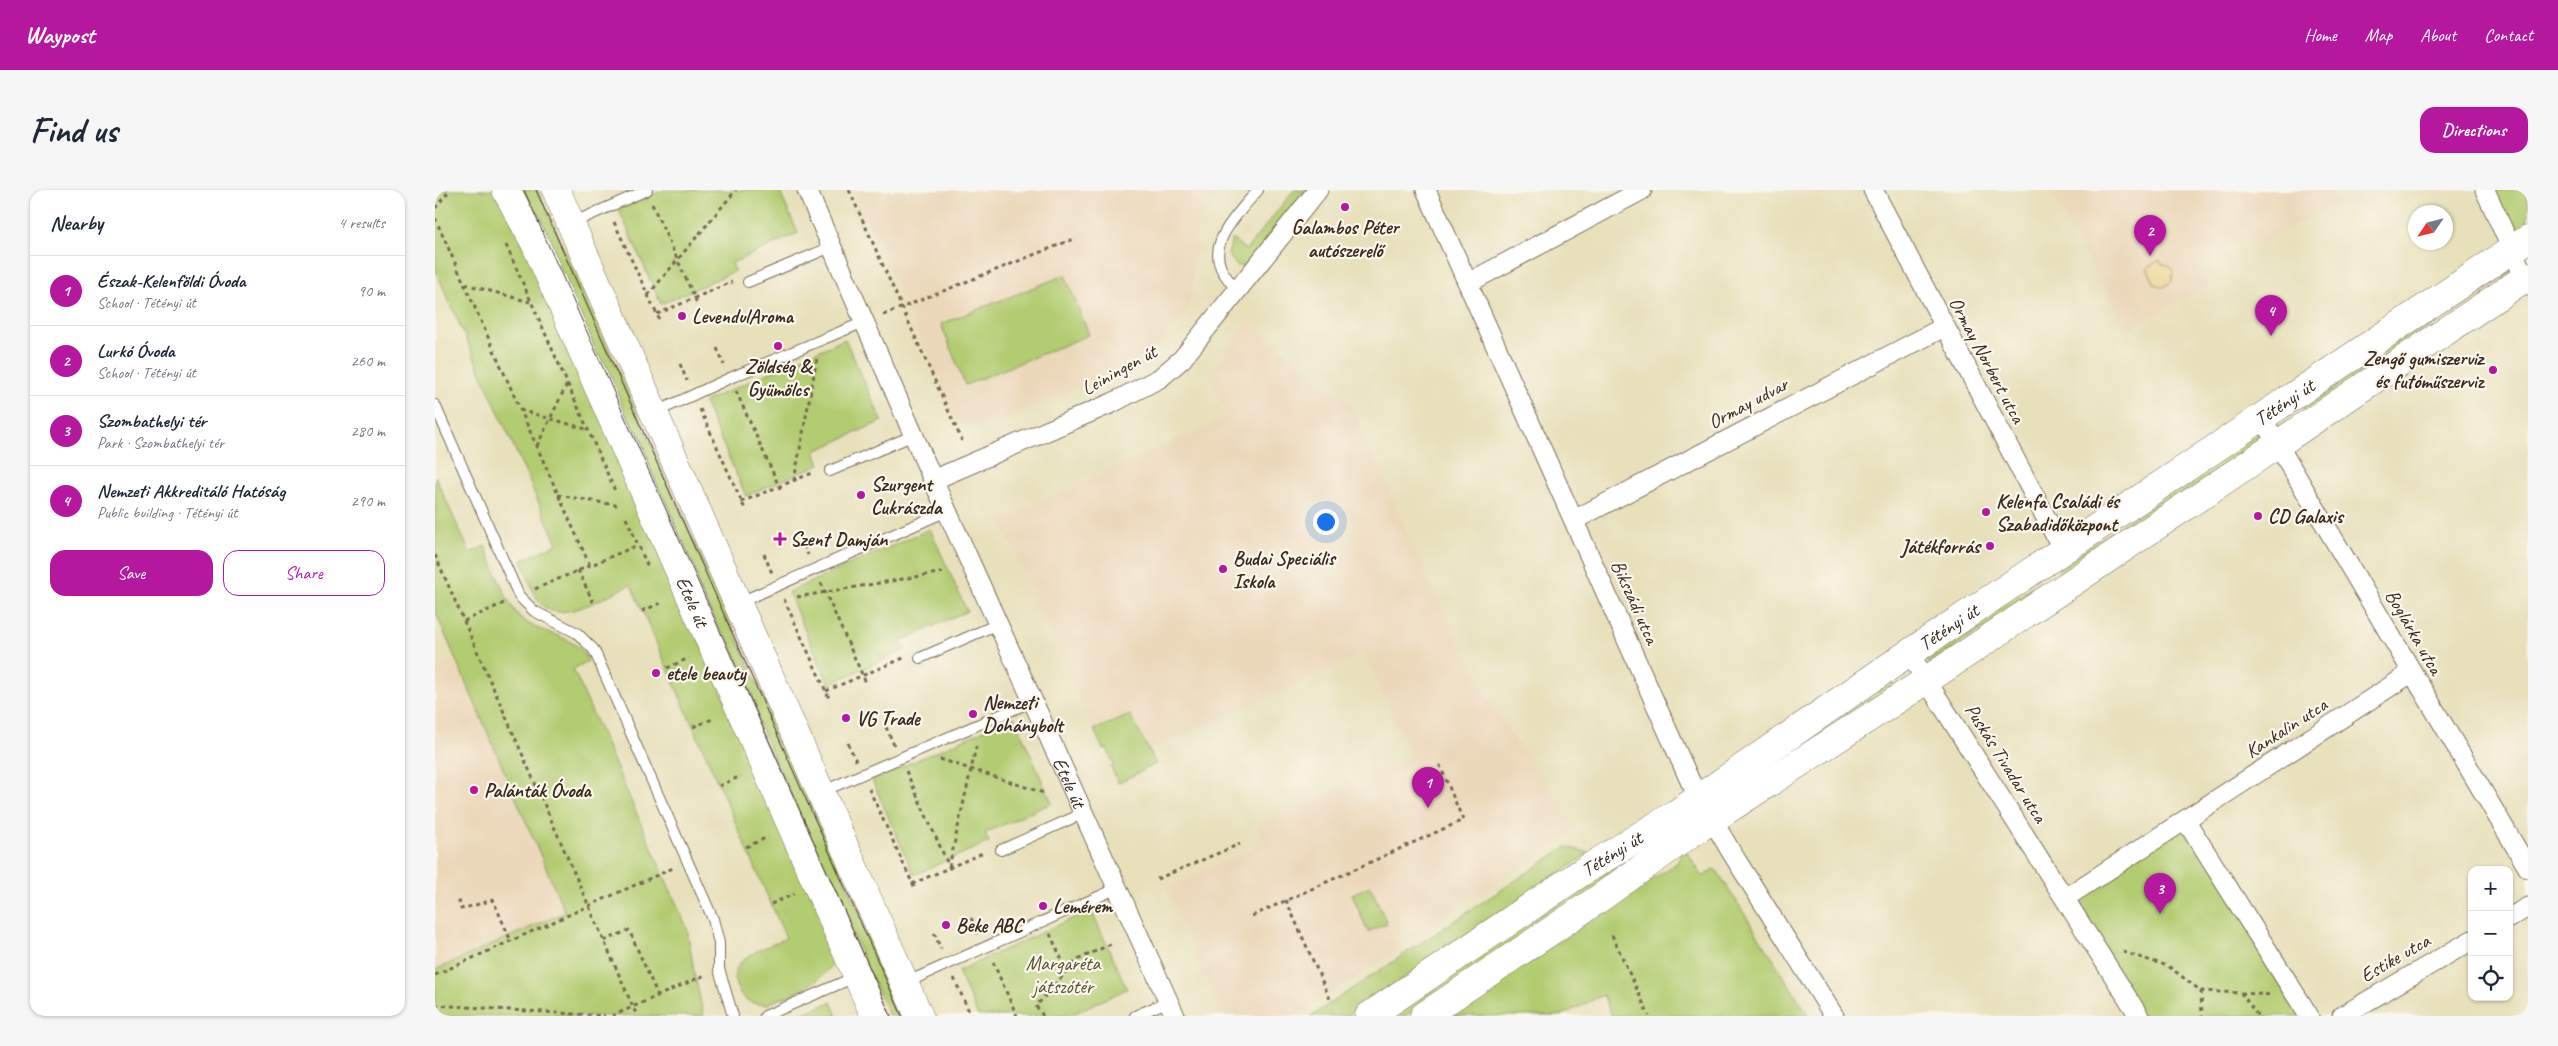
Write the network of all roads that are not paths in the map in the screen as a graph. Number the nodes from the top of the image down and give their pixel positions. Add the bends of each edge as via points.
1 (506, 190) edge
2 (556, 190) edge
3 (646, 190) edge
4 (807, 190) edge
5 (1258, 190) edge
6 (1318, 190) edge
7 (1426, 190) edge
8 (1642, 190) edge
9 (1873, 190) edge
10 (2485, 190) edge
11 (571, 224) junction
12 (2521, 244) edge
13 (831, 247) junction
14 (2527, 278) edge
15 (748, 282) road end
16 (1468, 283) junction
17 (1237, 291) junction
18 (864, 322) junction
19 (1943, 326) junction
20 (435, 405) edge
21 (653, 413) junction
22 (2262, 418) junction
23 (914, 436) junction
24 (2278, 445) junction
25 (830, 471) road end
26 (933, 480) junction
27 (947, 512) junction
28 (1574, 520) junction
29 (2063, 550) junction
30 (737, 603) junction
31 (998, 624) junction
32 (1909, 653) junction
33 (920, 658) road end
34 (2411, 672) junction
35 (1927, 680) junction
36 (1033, 701) junction
37 (820, 793) junction
38 (1706, 808) junction
39 (1084, 813) junction
40 (2186, 821) junction
41 (1001, 850) road end
42 (2528, 868) edge
43 (1118, 888) junction
44 (2065, 898) junction
45 (2528, 907) edge
46 (2513, 916) edge
47 (2468, 942) edge
48 (858, 975) junction
49 (904, 984) junction
50 (1172, 1008) edge
51 (733, 1016) edge
52 (765, 1016) edge
53 (875, 1016) edge
54 (919, 1016) edge
55 (1135, 1016) edge
56 (1369, 1016) edge
57 (1424, 1016) edge
58 (1834, 1016) edge
59 (2139, 1016) edge
60 (2309, 1016) edge
61 (2342, 1016) edge

1 - 48 street, Etele út via 535,243
2 - 11 street, Etele út
3 - 11 lane
4 - 13 street, Etele út
5 - 17 lane via 1224,231 1219,249 1221,270
6 - 17 street, Leiningen út
7 - 16 street, Bikszádi utca
8 - 16 street
9 - 19 street, Ormay Norbert utca
10 - 12 street
11 - 21 street, Etele út
12 - 14 street
12 - 22 street, Tétényi út
13 - 15 lane
13 - 18 street, Etele út
14 - 24 street, Tétényi út
16 - 28 street, Bikszádi utca
17 - 26 street, Leiningen út via 1182,359 1160,378 1112,403
18 - 21 lane
18 - 23 street, Etele út
19 - 28 street, Ormay udvar
19 - 29 street, Ormay Norbert utca
20 - 51 lane via 519,596 534,611 577,633 594,650 713,919 719,944 719,969
21 - 30 street, Etele út
22 - 24 street, Boglárka utca
22 - 29 street, Tétényi út
23 - 25 lane
23 - 26 street, Etele út
24 - 34 street, Boglárka utca
24 - 35 street, Tétényi út
26 - 27 street, Etele út
27 - 30 lane
27 - 31 street, Etele út
28 - 38 street, Bikszádi utca
29 - 32 street, Tétényi út
30 - 37 street, Etele út
31 - 33 lane
31 - 36 street, Etele út
32 - 35 street, Puskás Tivadar utca
32 - 38 street, Tétényi út
34 - 40 street, Kankalin utca
34 - 42 street, Boglárka utca
35 - 38 street, Tétényi út
35 - 44 street, Puskás Tivadar utca
36 - 37 lane
36 - 39 street, Etele út
37 - 49 street, Etele út
38 - 56 street, Tétényi út via 1582,872
38 - 57 street, Tétényi út
38 - 58 street, Bikszádi utca
39 - 41 lane
39 - 43 street, Etele út
40 - 44 street, Kankalin utca
40 - 60 street
43 - 49 lane
43 - 50 street, Etele út
44 - 59 street, Puskás Tivadar utca
45 - 46 street
47 - 61 street, Estike utca
48 - 52 lane
48 - 53 street, Etele út
49 - 54 street, Etele út
50 - 55 lane

